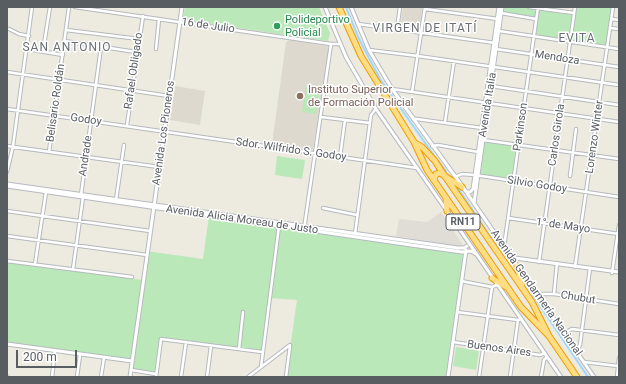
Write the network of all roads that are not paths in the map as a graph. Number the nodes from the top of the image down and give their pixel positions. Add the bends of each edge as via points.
1 (32, 7) edge
2 (50, 7) edge
3 (69, 7) edge
4 (76, 7) edge
5 (182, 7) edge
6 (325, 7) edge
7 (339, 7) edge
8 (351, 7) edge
9 (400, 7) edge
10 (501, 7) edge
11 (529, 7) edge
12 (575, 7) edge
13 (613, 7) edge
14 (425, 8) edge
15 (538, 8) edge
16 (500, 13) junction
17 (574, 13) junction
18 (143, 16) junction
19 (160, 19) junction
20 (498, 19) junction
21 (536, 19) junction
22 (612, 19) junction
23 (619, 20) edge
24 (180, 22) junction
25 (357, 24) junction
26 (610, 28) junction
27 (9, 29) dead end
28 (397, 29) junction
29 (619, 29) edge
30 (66, 30) junction
31 (499, 31) junction
32 (421, 33) junction
33 (29, 36) junction
34 (534, 36) junction
35 (139, 39) junction
36 (64, 41) junction
37 (570, 42) junction
38 (496, 43) junction
39 (331, 44) junction
40 (340, 44) junction
41 (101, 47) junction
42 (608, 47) junction
43 (27, 48) junction
44 (496, 49) junction
45 (619, 49) edge
46 (156, 50) dead end
47 (370, 50) junction
48 (43, 51) junction
49 (136, 52) junction
50 (531, 54) junction
51 (63, 55) junction
52 (418, 56) junction
53 (568, 60) junction
54 (454, 61) junction
55 (605, 65) junction
56 (492, 67) junction
57 (619, 67) edge
58 (7, 72) edge
59 (529, 72) junction
60 (22, 74) junction
61 (565, 78) junction
62 (60, 79) junction
63 (602, 83) junction
64 (96, 85) junction
65 (619, 85) edge
66 (491, 86) junction
67 (392, 89) junction
68 (131, 90) junction
69 (526, 91) junction
70 (412, 92) junction
71 (170, 96) junction
72 (563, 97) junction
73 (449, 98) junction
74 (600, 102) junction
75 (487, 103) junction
76 (619, 105) edge
77 (524, 108) junction
78 (7, 109) edge
79 (376, 109) junction
80 (18, 110) junction
81 (560, 114) junction
82 (54, 116) junction
83 (321, 117) junction
84 (597, 119) junction
85 (90, 120) junction
86 (346, 120) junction
87 (413, 120) junction
88 (445, 122) junction
89 (619, 122) edge
90 (370, 123) junction
91 (127, 125) junction
92 (482, 128) junction
93 (576, 130) dead end
94 (164, 131) junction
95 (481, 140) junction
96 (414, 142) junction
97 (124, 145) dead end
98 (518, 145) junction
99 (7, 146) edge
100 (13, 146) junction
101 (432, 146) junction
102 (555, 151) junction
103 (49, 152) junction
104 (478, 152) junction
105 (316, 153) junction
106 (573, 153) junction
107 (592, 156) junction
108 (85, 157) junction
109 (340, 157) junction
110 (365, 160) junction
111 (619, 160) edge
112 (121, 162) junction
113 (159, 167) junction
114 (417, 168) junction
115 (7, 172) edge
116 (444, 175) junction
117 (476, 176) junction
118 (570, 176) dead end
119 (456, 177) junction
120 (434, 180) junction
121 (513, 181) junction
122 (7, 185) edge
123 (550, 187) junction
124 (464, 189) junction
125 (46, 192) junction
126 (587, 192) junction
127 (82, 196) junction
128 (619, 196) edge
129 (446, 198) junction
130 (116, 200) junction
131 (474, 203) junction
132 (154, 206) junction
133 (323, 208) dead end
134 (7, 211) edge
135 (447, 211) junction
136 (357, 214) junction
137 (42, 216) junction
138 (508, 218) junction
139 (80, 222) junction
140 (545, 224) junction
141 (619, 225) edge
142 (279, 226) junction
143 (304, 228) junction
144 (582, 229) junction
145 (150, 231) junction
146 (618, 234) edge
147 (355, 235) junction
148 (7, 236) edge
149 (38, 240) junction
150 (468, 241) junction
151 (77, 246) junction
152 (467, 246) junction
153 (504, 247) junction
154 (466, 252) junction
155 (476, 254) junction
156 (147, 255) junction
157 (510, 256) junction
158 (7, 261) edge
159 (539, 261) junction
160 (35, 264) junction
161 (557, 264) junction
162 (517, 266) junction
163 (575, 267) junction
164 (73, 269) junction
165 (590, 269) junction
166 (612, 272) junction
167 (619, 273) edge
168 (132, 278) dead end
169 (492, 278) junction
170 (461, 281) junction
171 (497, 285) junction
172 (492, 287) junction
173 (510, 290) junction
174 (524, 290) junction
175 (537, 294) junction
176 (554, 294) junction
177 (586, 299) junction
178 (517, 300) junction
179 (619, 304) edge
180 (243, 312) dead end
181 (457, 312) junction
182 (487, 317) junction
183 (519, 319) junction
184 (582, 330) junction
185 (564, 333) junction
186 (549, 336) junction
187 (619, 336) edge
188 (186, 342) junction
189 (453, 342) junction
190 (7, 344) edge
191 (211, 346) junction
192 (483, 347) junction
193 (239, 349) junction
194 (55, 351) junction
195 (514, 351) junction
196 (576, 351) junction
197 (262, 352) junction
198 (545, 354) junction
199 (80, 355) junction
200 (547, 357) junction
201 (104, 358) junction
202 (619, 358) edge
203 (132, 361) junction
204 (584, 362) junction
205 (618, 366) junction
206 (261, 367) junction
207 (131, 370) junction
208 (156, 375) edge
209 (52, 377) edge
210 (77, 377) edge
211 (101, 377) edge
212 (130, 377) edge
213 (181, 377) edge
214 (207, 377) edge
215 (248, 377) edge
216 (286, 377) edge
217 (448, 377) edge
218 (479, 377) edge
219 (510, 377) edge
220 (541, 377) edge
221 (561, 377) edge
222 (577, 377) edge
223 (594, 377) edge
224 (617, 377) edge

1 - 33 street
2 - 48 street
3 - 30 street, Belisario Roldán
4 - 18 street, 16 de Julio
5 - 24 main road, Avenida Los Pioneros
6 - 40 main road
7 - 96 highway, RN11 via 370,71
8 - 25 main road, Avenida Gendarmería Nacional
9 - 28 street
10 - 16 main road, Avenida Italia
11 - 15 street
12 - 17 street, Carlos Girola
13 - 22 street, Lorenzo Winter
14 - 20 street
14 - 32 street
15 - 17 street
15 - 21 street, Parkinson
16 - 20 main road, Avenida Italia
16 - 21 street
16 - 31 main road, Avenida Italia
17 - 37 street, Carlos Girola
18 - 19 street, 16 de Julio
18 - 35 street, Rafael Obligado
19 - 24 street, 16 de Julio
19 - 46 street
20 - 38 main road, Avenida Italia
21 - 34 street, Parkinson
22 - 23 street
22 - 26 street, Lorenzo Winter
24 - 39 street, 16 de Julio
24 - 71 main road, Avenida Los Pioneros
25 - 28 street
25 - 47 main road, Avenida Gendarmería Nacional
26 - 29 street
26 - 42 street, Lorenzo Winter
27 - 33 street
28 - 32 street
30 - 35 street
30 - 36 street, Belisario Roldán
31 - 34 street
31 - 38 main road, Avenida Italia
32 - 38 street
32 - 52 street
33 - 43 street
34 - 37 street
34 - 50 street, Parkinson
35 - 49 street, Rafael Obligado
36 - 41 street
36 - 51 street, Belisario Roldán
37 - 42 street
37 - 53 street, Carlos Girola
38 - 44 main road, Avenida Italia
38 - 56 main road, Avenida Italia
39 - 40 street, 16 de Julio
39 - 83 street
40 - 79 main road
41 - 49 street
41 - 64 street, Andrade
42 - 45 street
42 - 55 street, Lorenzo Winter
43 - 48 street
43 - 60 street
44 - 50 street, Mendoza
44 - 56 main road, Avenida Italia
47 - 52 street
47 - 67 main road, Avenida Gendarmería Nacional
48 - 51 street
49 - 68 street, Rafael Obligado
50 - 53 street, Mendoza
50 - 59 street, Parkinson
51 - 62 street, Belisario Roldán
52 - 54 street
52 - 70 street
53 - 55 street, Mendoza
53 - 61 street, Carlos Girola
54 - 56 street
54 - 73 street
55 - 57 street, Mendoza
55 - 63 street, Lorenzo Winter
56 - 59 street
56 - 66 main road, Avenida Italia
56 - 75 main road, Avenida Italia
58 - 60 street
59 - 61 street
59 - 69 street, Parkinson
60 - 62 street
60 - 80 street
61 - 63 street
61 - 72 street, Carlos Girola
62 - 64 street
62 - 82 street, Belisario Roldán
63 - 65 street
63 - 74 street, Lorenzo Winter
64 - 68 street
64 - 85 street, Andrade
66 - 69 street
66 - 75 main road, Avenida Italia
67 - 70 street
67 - 87 main road, Avenida Gendarmería Nacional
68 - 71 street
68 - 91 street, Rafael Obligado
69 - 72 street
69 - 77 street, Parkinson
70 - 73 street
71 - 94 main road, Avenida Los Pioneros
72 - 74 street
72 - 81 street, Carlos Girola
73 - 75 street
73 - 88 street
74 - 76 street
74 - 84 street, Lorenzo Winter
75 - 77 street
75 - 92 main road, Avenida Italia
75 - 95 main road, Avenida Italia
77 - 81 street
77 - 98 street, Parkinson
78 - 80 street, Godoy
79 - 90 street via 371,115
79 - 114 main road
80 - 82 street, Godoy
80 - 100 street
81 - 84 street
81 - 102 street, Carlos Girola
82 - 85 street, Godoy
82 - 103 street, Belisario Roldán
83 - 86 street
83 - 105 street
84 - 89 street
84 - 107 street, Lorenzo Winter
85 - 91 street, Godoy
85 - 108 street, Andrade
86 - 90 street
86 - 109 street
87 - 88 street
87 - 101 main road, Avenida Gendarmería Nacional
88 - 92 street
90 - 110 street
91 - 94 street, Godoy
92 - 95 main road, Avenida Italia
93 - 106 street
94 - 105 street, Sdor. Wilfrido S. Godoy
94 - 113 main road, Avenida Los Pioneros
95 - 98 street
95 - 104 main road, Avenida Italia
95 - 117 main road, Avenida Italia
96 - 116 highway, RN11 via 422,147
96 - 120 highway, RN11
97 - 112 street
98 - 102 street
98 - 121 street, Parkinson
99 - 100 street
100 - 103 street
100 - 115 street
101 - 104 street
101 - 119 main road, Avenida Gendarmería Nacional
102 - 106 street
102 - 123 street, Carlos Girola
103 - 108 street
104 - 117 main road, Avenida Italia
105 - 109 street, Sdor. Wilfrido S. Godoy
105 - 143 street
106 - 107 street
106 - 118 street
107 - 111 street
107 - 126 street, Lorenzo Winter
108 - 112 street
108 - 127 street, Andrade
109 - 110 street, Sdor. Wilfrido S. Godoy
110 - 114 street, Sdor. Wilfrido S. Godoy
110 - 136 street
112 - 113 street
112 - 130 street
113 - 132 main road, Avenida Los Pioneros
114 - 135 main road
116 - 120 highway via 436,174
116 - 124 highway
116 - 174 highway, RN11
117 - 119 street, Silvio Godoy via 462,174
117 - 121 street, Silvio Godoy
117 - 124 main road, Avenida Italia via 472,191
117 - 131 main road, Avenida Italia
119 - 124 main road, Avenida Gendarmería Nacional
120 - 129 highway, RN11
121 - 123 street, Silvio Godoy
121 - 138 street, Parkinson
122 - 125 main road, Avenida Alicia Moreau de Justo
122 - 127 main road, Avenida Alicia Moreau de Justo
123 - 126 street, Silvio Godoy
123 - 140 street, Carlos Girola
124 - 131 main road, Avenida Gendarmería Nacional
125 - 127 main road, Avenida Alicia Moreau de Justo
125 - 137 street
126 - 128 street, Silvio Godoy
126 - 144 street, Lorenzo Winter
127 - 130 main road, Avenida Alicia Moreau de Justo
127 - 132 main road, Avenida Alicia Moreau de Justo
127 - 139 street, Andrade
129 - 135 highway
129 - 173 highway, RN11
130 - 132 main road, Avenida Alicia Moreau de Justo
131 - 153 main road, Avenida Gendarmería Nacional
132 - 142 main road, Avenida Alicia Moreau de Justo
132 - 143 main road, Avenida Alicia Moreau de Justo
132 - 145 main road, Avenida Los Pioneros
133 - 136 street
134 - 137 street
135 - 150 main road
136 - 147 street
137 - 139 street
137 - 149 street
138 - 140 street, 1° de Mayo
138 - 153 street, Parkinson
139 - 145 street
139 - 151 street, Andrade
140 - 144 street, 1° de Mayo
140 - 159 street, Carlos Girola
141 - 146 street
142 - 143 main road, Avenida Alicia Moreau de Justo
142 - 197 street
143 - 147 main road, Avenida Alicia Moreau de Justo
144 - 146 street, 1° de Mayo
144 - 163 street, Lorenzo Winter
145 - 156 main road, Avenida Los Pioneros
146 - 166 street
147 - 152 main road, Avenida Alicia Moreau de Justo via 458,248
147 - 154 main road, Avenida Alicia Moreau de Justo
148 - 149 street
149 - 151 street
149 - 160 street
150 - 152 main road
150 - 155 main road
151 - 156 street
151 - 164 street, Andrade
152 - 154 main road
153 - 157 main road, Avenida Gendarmería Nacional
154 - 155 main road, Avenida Alicia Moreau de Justo
154 - 170 main road
155 - 169 main road
156 - 203 main road, Avenida Los Pioneros
157 - 159 main road
157 - 162 main road, Avenida Gendarmería Nacional
158 - 160 street
159 - 161 main road
159 - 162 main road via 518,260
160 - 164 street
161 - 163 main road
161 - 176 street
162 - 174 highway
162 - 175 main road, Avenida Gendarmería Nacional
163 - 165 main road
164 - 168 street
165 - 166 main road
165 - 177 street
166 - 167 main road
169 - 171 main road
169 - 173 highway
170 - 172 street
170 - 181 main road
171 - 172 street
171 - 183 main road
172 - 182 street
173 - 178 highway, RN11
174 - 178 highway via 523,298
174 - 186 highway, RN11
175 - 176 street, Chubut
175 - 185 main road, Avenida Gendarmería Nacional
176 - 177 street, Chubut
177 - 179 street, Chubut
177 - 184 street
178 - 186 highway, RN11 via 526,314
180 - 193 street
181 - 182 street
181 - 189 main road
182 - 183 street
182 - 192 street
183 - 195 street
183 - 198 main road
184 - 185 street via 572,329
184 - 187 street
184 - 196 street via 580,345
185 - 196 main road, Avenida Gendarmería Nacional
186 - 222 highway, RN11
188 - 191 street
188 - 208 street via 162,339
188 - 213 street
189 - 192 street, Buenos Aires
189 - 217 main road
190 - 194 main road
191 - 193 street
191 - 214 street
192 - 195 street, Buenos Aires
192 - 218 street
193 - 197 street
194 - 199 main road
194 - 209 street
195 - 198 street, Buenos Aires
195 - 219 street
196 - 204 main road, Avenida Gendarmería Nacional
197 - 206 street
198 - 200 main road
199 - 201 main road
199 - 210 street
200 - 220 street via 544,360
200 - 221 main road
201 - 203 main road
201 - 211 street
202 - 205 street
203 - 207 main road, Avenida Los Pioneros
204 - 205 street
204 - 223 main road, Avenida Gendarmería Nacional
205 - 224 street
206 - 215 street
206 - 216 street via 290,345
207 - 208 street
207 - 212 main road, Avenida Los Pioneros

